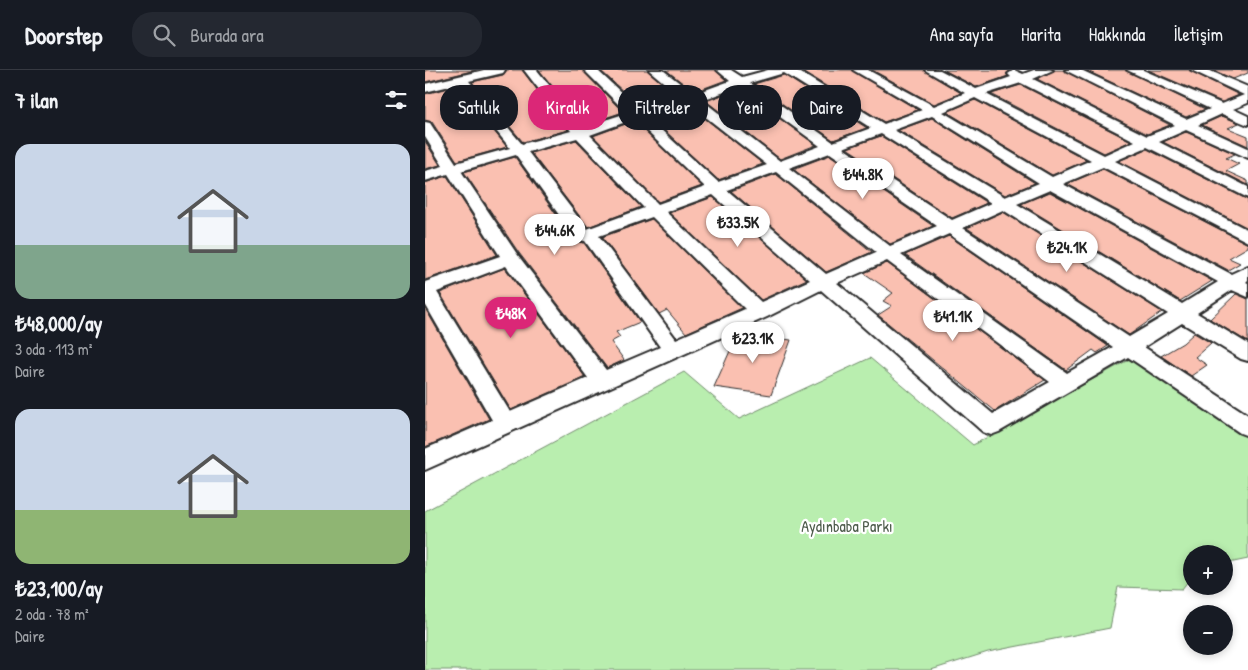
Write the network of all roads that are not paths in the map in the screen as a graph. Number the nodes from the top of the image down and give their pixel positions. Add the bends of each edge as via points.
1 (499, 70) edge
2 (530, 70) edge
3 (590, 70) edge
4 (655, 70) edge
5 (723, 70) edge
6 (782, 70) edge
7 (787, 70) edge
8 (859, 70) edge
9 (931, 70) edge
10 (1005, 70) edge
11 (1047, 70) edge
12 (1071, 70) edge
13 (1133, 70) edge
14 (1197, 70) edge
15 (1021, 77) junction
16 (461, 79) junction
17 (739, 82) junction
18 (675, 85) edge
19 (425, 88) edge
20 (1248, 92) edge
21 (976, 93) junction
22 (708, 95) edge
23 (618, 96) edge
24 (1248, 98) edge
25 (708, 110) edge
26 (1221, 110) junction
27 (933, 111) junction
28 (618, 120) edge
29 (1248, 121) edge
30 (425, 126) edge
31 (1186, 126) junction
32 (883, 129) junction
33 (654, 130) edge
34 (580, 133) junction
35 (1150, 142) junction
36 (831, 147) junction
37 (520, 151) junction
38 (1248, 154) edge
39 (1103, 162) junction
40 (779, 166) junction
41 (451, 168) junction
42 (425, 176) edge
43 (1052, 184) junction
44 (716, 189) junction
45 (1248, 192) edge
46 (1005, 203) junction
47 (656, 211) junction
48 (952, 228) junction
49 (589, 234) junction
50 (1248, 237) edge
51 (890, 255) junction
52 (510, 258) junction
53 (823, 282) junction
54 (1242, 282) edge
55 (425, 289) edge
56 (760, 312) junction
57 (1180, 314) junction
58 (1129, 347) junction
59 (673, 350) junction
60 (1248, 354) edge
61 (602, 381) junction
62 (1066, 383) junction
63 (505, 424) junction
64 (1248, 427) edge
65 (425, 460) edge

1 - 16 street
2 - 34 street
3 - 23 street
4 - 18 street
5 - 17 street
6 - 17 street
7 - 32 street
8 - 27 street
9 - 21 street
10 - 15 street
11 - 15 street
12 - 31 street
13 - 26 street
14 - 20 street
15 - 21 street
15 - 35 street
16 - 19 street
16 - 37 street
17 - 22 street
17 - 36 street
21 - 27 street
21 - 39 street
24 - 26 street
25 - 40 street
26 - 29 street
26 - 31 street
27 - 32 street
27 - 43 street
28 - 34 street
30 - 41 street
31 - 35 street
31 - 38 street
32 - 36 street
32 - 46 street
33 - 44 street
34 - 37 street
34 - 47 street
35 - 39 street
35 - 45 street
36 - 40 street
36 - 48 street
37 - 41 street
37 - 49 street via 583,236
39 - 43 street
39 - 50 street
40 - 44 street
40 - 51 street
41 - 42 street
41 - 52 street
43 - 46 street
43 - 54 street
44 - 47 street
44 - 53 street
46 - 48 street
46 - 57 street
47 - 49 street
47 - 56 street
48 - 51 street
48 - 58 street
49 - 59 street
51 - 53 street
51 - 62 street
52 - 55 street
52 - 61 street
53 - 56 street
53 - 62 street via 991,426
54 - 57 street
55 - 63 street
56 - 59 street
57 - 58 street
57 - 60 street
58 - 62 street
58 - 64 street
59 - 61 street
61 - 63 street
63 - 65 street

